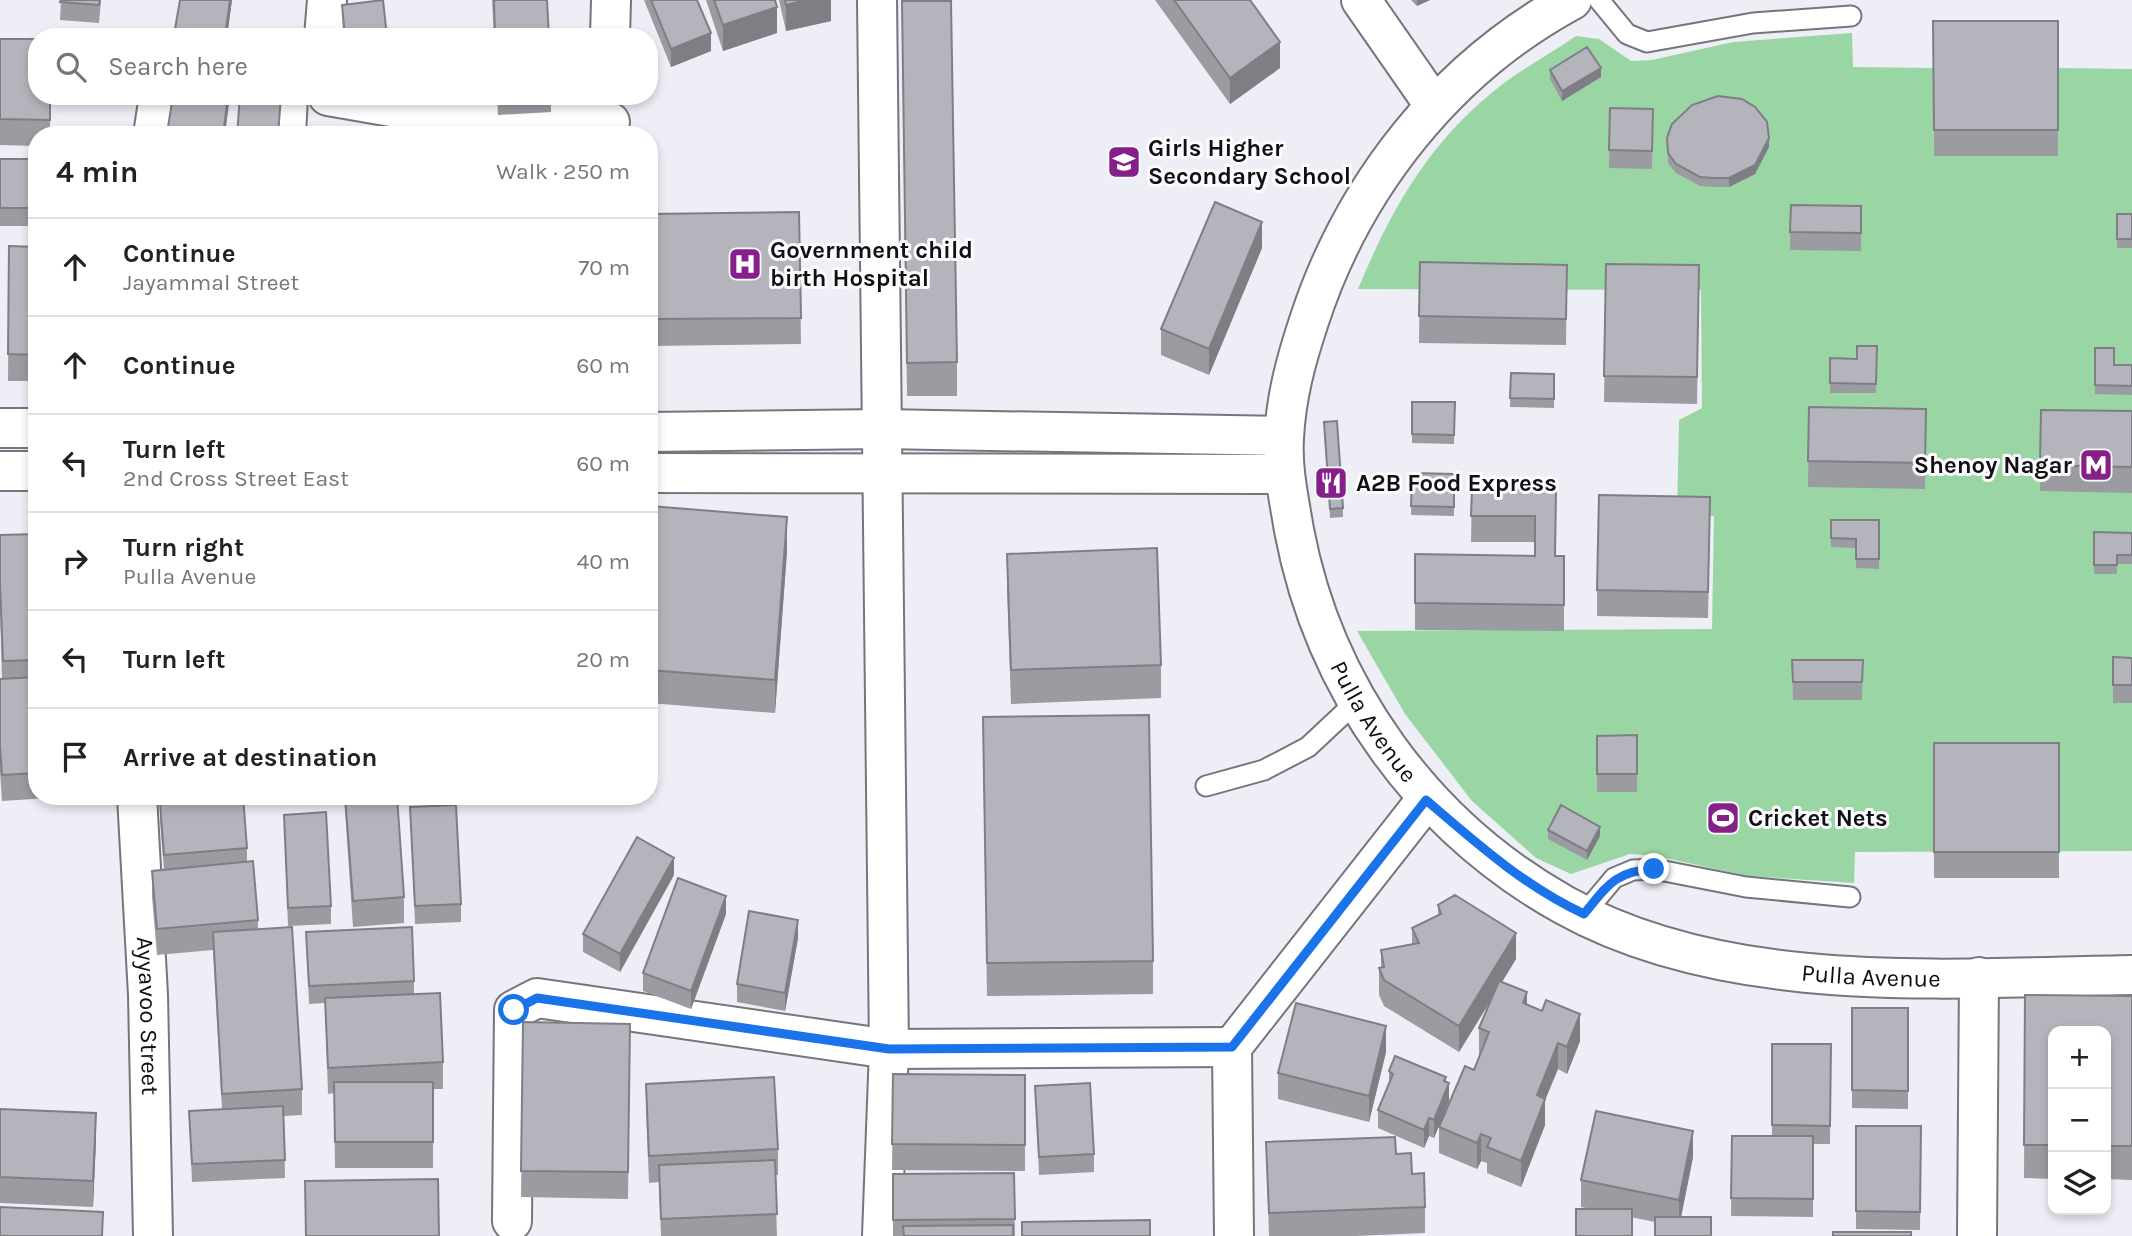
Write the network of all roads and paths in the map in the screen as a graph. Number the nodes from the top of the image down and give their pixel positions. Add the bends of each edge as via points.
1 (327, 0) edge
2 (611, 0) edge
3 (877, 0) edge
4 (1360, 0) edge
5 (1572, 0) edge
6 (1599, 0) edge
7 (1851, 16) dead end
8 (325, 28) edge
9 (610, 28) edge
10 (158, 105) edge
11 (288, 105) edge
12 (370, 105) edge
13 (1434, 106) junction
14 (610, 118) edge
15 (154, 126) edge
16 (286, 126) edge
17 (469, 126) edge
18 (504, 126) edge
19 (0, 428) edge
20 (28, 428) edge
21 (881, 429) junction
22 (658, 432) edge
23 (1284, 436) junction
24 (0, 471) edge
25 (28, 471) edge
26 (658, 473) edge
27 (882, 473) junction
28 (1284, 474) junction
29 (1356, 702) junction
30 (1206, 786) dead end
31 (1426, 800) junction
32 (137, 805) edge
33 (1850, 897) dead end
34 (1584, 914) junction
35 (2132, 975) edge
36 (1979, 976) junction
37 (1232, 1047) junction
38 (889, 1049) junction
39 (512, 1221) dead end
40 (153, 1236) edge
41 (882, 1236) edge
42 (1234, 1236) edge
43 (1977, 1236) edge

1 - 8 street
2 - 9 street
3 - 21 street
4 - 13 street
5 - 13 street, Pulla Avenue via 1532,22
6 - 7 lane via 1627,34 1647,42 1753,23
10 - 15 street
11 - 16 street
12 - 17 street
13 - 23 street, Pulla Avenue via 1372,183 1337,245 1292,372
14 - 18 street
19 - 20 street
21 - 22 street
21 - 23 street
21 - 27 street
23 - 28 street, Pulla Avenue
24 - 25 street
26 - 27 street
27 - 28 street
27 - 38 street
28 - 29 street, Pulla Avenue via 1302,574 1334,662
29 - 30 lane via 1308,747 1264,770
29 - 31 street, Pulla Avenue
31 - 34 street, Pulla Avenue via 1495,859
31 - 37 street
32 - 40 street, Ayyavoo Street via 148,995
33 - 34 lane via 1746,887 1654,869 1633,870 1614,878
34 - 36 street, Pulla Avenue via 1652,945 1714,961 1867,977
35 - 36 street, Pulla Avenue
36 - 43 street
37 - 38 street
37 - 42 street
38 - 39 street via 537,998 514,1010
38 - 41 street

